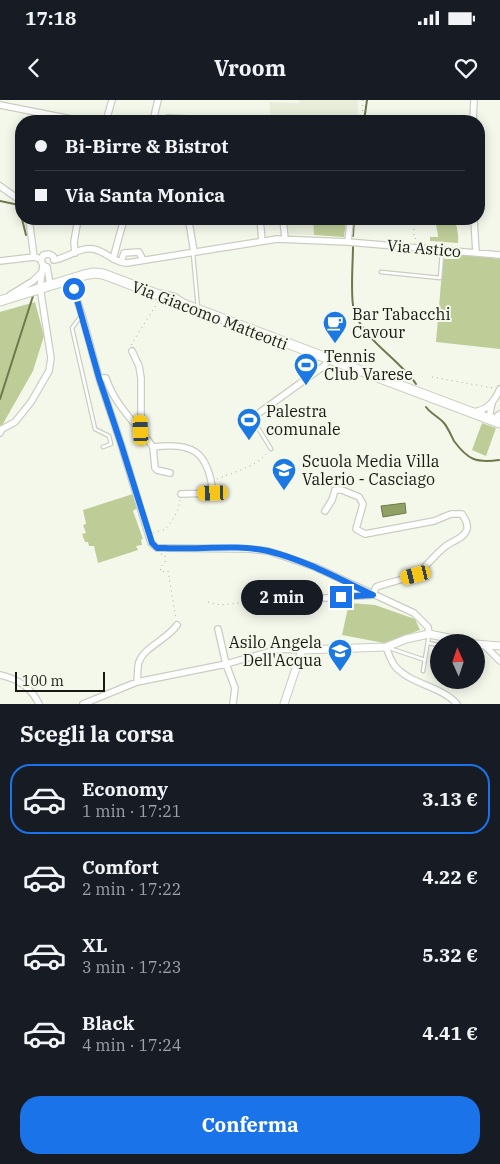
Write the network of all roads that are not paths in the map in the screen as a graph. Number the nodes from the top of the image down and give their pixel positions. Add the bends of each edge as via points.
1 (112, 100) edge
2 (158, 100) edge
3 (474, 100) edge
4 (0, 105) edge
5 (51, 115) edge
6 (108, 115) edge
7 (154, 115) edge
8 (474, 115) edge
9 (0, 186) edge
10 (15, 197) edge
11 (31, 225) edge
12 (77, 225) edge
13 (122, 225) edge
14 (189, 225) edge
15 (261, 225) edge
16 (284, 225) edge
17 (350, 225) edge
18 (474, 225) edge
19 (285, 239) junction
20 (262, 240) junction
21 (348, 242) junction
22 (442, 250) junction
23 (193, 252) junction
24 (75, 253) junction
25 (476, 253) junction
26 (500, 255) edge
27 (34, 257) junction
28 (112, 259) junction
29 (54, 260) junction
30 (143, 260) junction
31 (0, 261) edge
32 (121, 262) junction
33 (44, 263) junction
34 (381, 272) dead end
35 (41, 273) junction
36 (70, 279) junction
37 (50, 285) junction
38 (40, 288) junction
39 (0, 300) edge
40 (199, 311) junction
41 (82, 315) junction
42 (132, 351) road end
43 (329, 359) junction
44 (307, 360) dead end
45 (99, 378) junction
46 (306, 379) junction
47 (500, 389) edge
48 (492, 403) junction
49 (470, 412) junction
50 (500, 414) edge
51 (252, 418) joint
52 (496, 422) edge
53 (141, 430) junction
54 (0, 433) edge
55 (111, 444) junction
56 (121, 444) junction
57 (103, 447) dead end
58 (153, 447) junction
59 (271, 449) road end
60 (170, 473) dead end
61 (181, 494) road end
62 (325, 511) dead end
63 (373, 595) junction
64 (325, 598) road end
65 (176, 625) road end
66 (218, 629) dead end
67 (429, 634) junction
68 (500, 642) edge
69 (428, 643) joint
70 (485, 644) edge
71 (485, 645) edge
72 (500, 646) edge
73 (386, 647) junction
74 (485, 649) edge
75 (302, 650) junction
76 (425, 660) junction
77 (500, 661) edge
78 (226, 664) junction
79 (424, 671) dead end
80 (0, 675) edge
81 (137, 682) junction
82 (39, 704) edge
83 (84, 704) edge
84 (233, 704) edge
85 (284, 704) edge
86 (457, 704) edge

1 - 6 street
2 - 7 street
3 - 8 street
4 - 5 street
9 - 10 street
11 - 27 street
12 - 24 street
13 - 28 street
14 - 23 street
15 - 20 street
16 - 19 street
17 - 21 street
18 - 25 street
19 - 20 street, Via Astico
19 - 21 street, Via Astico
20 - 23 street, Via Astico
21 - 22 street, Via Astico
22 - 25 street, Via Astico
22 - 34 lane via 440,278
23 - 30 street, Via Astico
23 - 40 lane
24 - 28 street via 83,249 94,250
24 - 29 street
25 - 26 street, Via Astico
27 - 31 street
27 - 33 street
28 - 32 street
29 - 33 street via 51,266
29 - 33 street via 53,256 45,254
30 - 32 street, Via Astico
30 - 32 street via 139,252 124,253
33 - 35 street
33 - 37 street
35 - 38 street
35 - 39 street
36 - 37 main road, Via Giacomo Matteotti
36 - 40 main road, Via Giacomo Matteotti via 99,273
36 - 41 street
37 - 38 main road, Via Giacomo Matteotti
38 - 39 main road, Via Giacomo Matteotti
38 - 54 street via 51,358 49,371 15,422
40 - 43 main road, Via Giacomo Matteotti
41 - 45 street
41 - 55 lane via 72,328 95,429 109,436
42 - 53 street via 142,378
43 - 46 street
43 - 49 main road, Via Giacomo Matteotti
44 - 46 lane
45 - 53 street via 106,378 124,413
45 - 56 street
46 - 51 street
47 - 48 street
48 - 49 street
48 - 52 street via 490,410
49 - 52 main road, Via Giacomo Matteotti
50 - 52 street
51 - 59 lane
53 - 58 street
55 - 56 lane
55 - 57 lane
56 - 63 street via 152,543 157,548 268,551 315,567
58 - 60 street via 155,468
58 - 61 street via 172,444 187,447 204,461 213,493
62 - 63 street via 335,490 342,490 360,497 363,504 356,529 365,534 434,521 451,514 462,514 467,522 467,530 462,536 447,545 416,575 376,587
63 - 64 street
63 - 67 street via 414,613 428,627
65 - 81 street via 172,633 139,661
66 - 78 street
67 - 69 lane
67 - 73 street
68 - 70 street
69 - 76 lane
71 - 72 street
73 - 75 street
73 - 76 lane
73 - 86 street via 394,664 406,675 440,690
74 - 77 street
75 - 78 street via 279,649
75 - 85 street
76 - 79 lane
78 - 81 street
78 - 84 street via 235,688
80 - 82 street via 14,678 28,687
81 - 83 street

